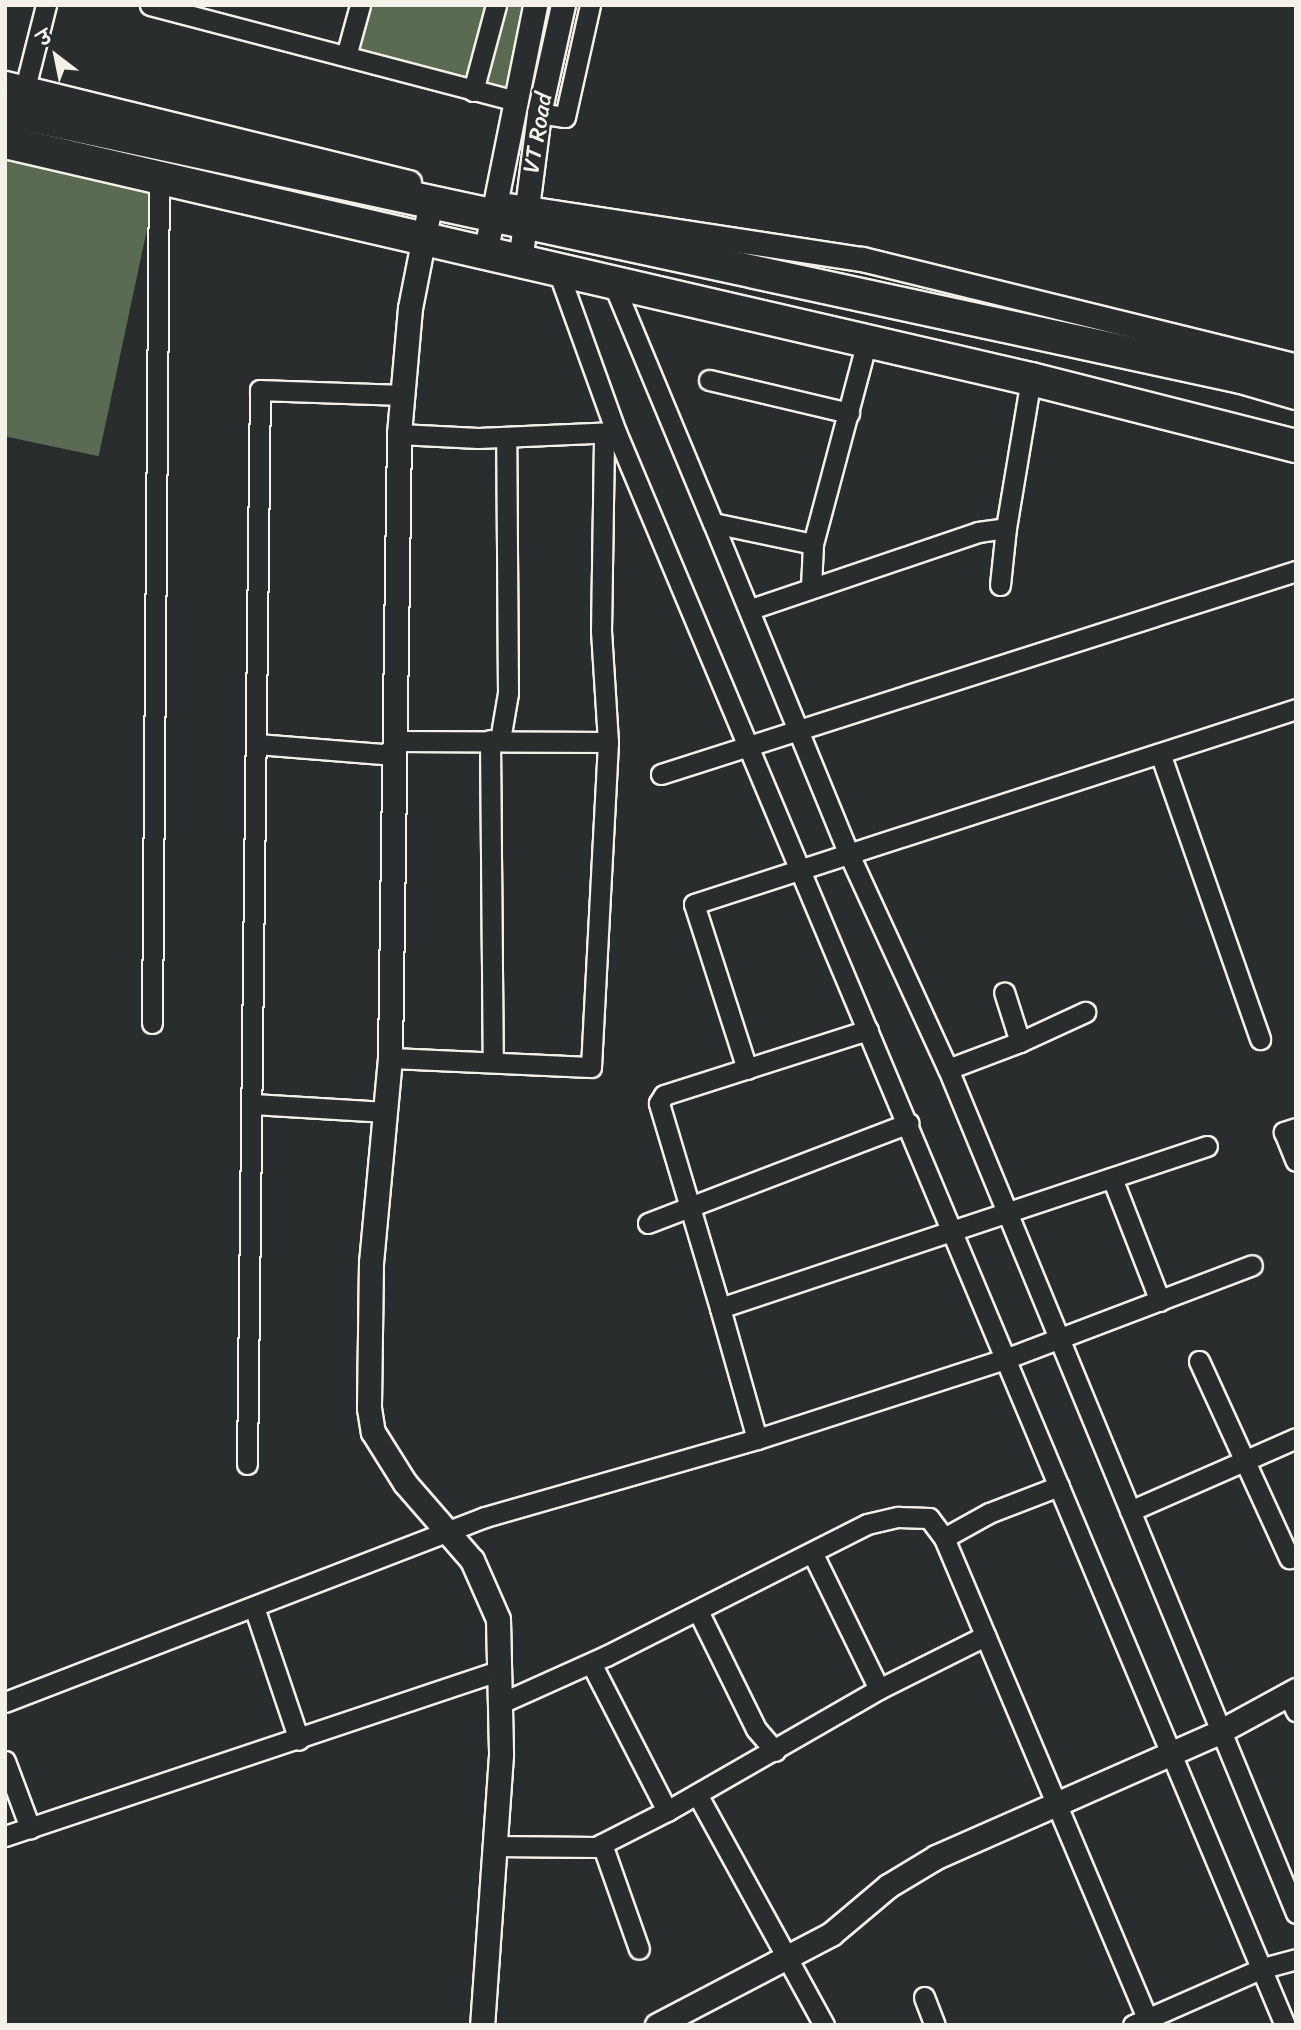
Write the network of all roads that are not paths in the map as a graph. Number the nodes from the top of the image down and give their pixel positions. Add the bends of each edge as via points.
1 (46, 5) edge
2 (360, 5) edge
3 (496, 5) edge
4 (535, 5) edge
5 (564, 5) edge
6 (590, 5) edge
7 (153, 6) edge
8 (346, 56) junction
9 (473, 91) junction
10 (12, 94) edge
11 (513, 100) junction
12 (539, 113) junction
13 (5, 142) edge
14 (159, 176) junction
15 (431, 201) junction
16 (491, 209) junction
17 (525, 214) junction
18 (421, 241) junction
19 (485, 254) junction
20 (520, 262) junction
21 (558, 271) junction
22 (613, 283) junction
23 (867, 341) junction
24 (1296, 366) edge
25 (1031, 379) junction
26 (709, 380) dead end
27 (1296, 393) edge
28 (401, 395) junction
29 (849, 413) junction
30 (610, 433) junction
31 (399, 434) junction
32 (506, 437) junction
33 (1296, 446) edge
34 (713, 523) junction
35 (1006, 528) junction
36 (813, 544) junction
37 (1296, 571) edge
38 (1000, 585) dead end
39 (811, 587) junction
40 (751, 609) junction
41 (1296, 709) edge
42 (799, 731) junction
43 (495, 740) junction
44 (608, 742) junction
45 (257, 744) junction
46 (750, 746) junction
47 (396, 748) junction
48 (1161, 756) junction
49 (661, 774) dead end
50 (848, 852) junction
51 (801, 867) junction
52 (1004, 992) dead end
53 (1085, 1013) dead end
54 (152, 1023) dead end
55 (868, 1030) junction
56 (1260, 1040) dead end
57 (1020, 1042) junction
58 (390, 1058) junction
59 (493, 1061) junction
60 (747, 1069) junction
61 (948, 1069) junction
62 (254, 1104) junction
63 (385, 1112) junction
64 (908, 1123) junction
65 (1296, 1128) edge
66 (1207, 1146) dead end
67 (1296, 1161) edge
68 (1112, 1178) junction
69 (691, 1205) junction
70 (1008, 1213) junction
71 (648, 1223) dead end
72 (951, 1232) junction
73 (1252, 1265) dead end
74 (1160, 1301) junction
75 (720, 1308) junction
76 (1061, 1339) junction
77 (1005, 1359) junction
78 (1199, 1360) dead end
79 (1296, 1438) edge
80 (757, 1439) junction
81 (1243, 1461) junction
82 (247, 1464) dead end
83 (1059, 1486) junction
84 (1130, 1511) junction
85 (449, 1532) junction
86 (944, 1538) junction
87 (813, 1554) junction
88 (1289, 1558) dead end
89 (254, 1607) junction
90 (698, 1611) junction
91 (985, 1636) junction
92 (591, 1663) junction
93 (501, 1671) junction
94 (879, 1689) junction
95 (1293, 1699) edge
96 (5, 1702) edge
97 (499, 1704) junction
98 (1219, 1732) junction
99 (299, 1740) junction
100 (775, 1751) junction
101 (1169, 1754) junction
102 (5, 1761) edge
103 (697, 1794) junction
104 (1058, 1804) junction
105 (667, 1811) junction
106 (30, 1828) junction
107 (5, 1836) edge
108 (602, 1844) junction
109 (494, 1846) junction
110 (1296, 1913) edge
111 (639, 1949) dead end
112 (790, 1957) junction
113 (1296, 1959) edge
114 (1263, 1968) junction
115 (924, 1997) dead end
116 (1169, 2017) edge
117 (686, 2018) edge
118 (1140, 2021) edge
119 (482, 2025) edge
120 (657, 2025) edge
121 (824, 2025) edge
122 (935, 2025) edge
123 (1285, 2025) edge

1 - 10 street
2 - 8 street
3 - 9 street
4 - 11 street, VT Road
5 - 12 street, VT Road
6 - 12 street via 565,117
7 - 8 street
8 - 9 street
9 - 11 street
10 - 15 highway
10 - 16 street
11 - 16 street, VT Road
12 - 17 street, VT Road
13 - 14 highway
14 - 18 highway
14 - 54 street
15 - 16 highway
15 - 18 street
16 - 17 highway
16 - 19 street, VT Road
17 - 20 street, VT Road
17 - 24 street via 862,259
17 - 27 highway
18 - 19 highway
18 - 28 street
19 - 20 highway
20 - 21 highway
21 - 22 highway
21 - 30 street
22 - 23 highway
22 - 34 street
23 - 25 highway
23 - 29 street
25 - 33 highway
25 - 35 street
26 - 29 street
28 - 31 street
28 - 45 street via 260,390
29 - 36 street
30 - 32 street
30 - 44 street via 601,631
30 - 46 street
31 - 32 street
31 - 47 street
32 - 43 street via 508,693
34 - 36 street
34 - 40 street
35 - 38 street
35 - 39 street via 978,532
36 - 39 street
37 - 42 street via 948,679
39 - 40 street
40 - 42 street
41 - 48 street
42 - 46 street
42 - 50 street
43 - 44 street
43 - 47 street
43 - 59 street
44 - 59 street via 591,1067
45 - 47 street
45 - 62 street
46 - 49 street
46 - 51 street
47 - 58 street
48 - 50 street
48 - 56 street
50 - 51 street
50 - 61 street
51 - 55 street
51 - 60 street via 694,904
52 - 57 street
53 - 57 street
55 - 60 street
55 - 64 street
57 - 61 street
58 - 59 street
58 - 63 street
60 - 69 street via 664,1095 659,1103
61 - 70 street
62 - 63 street
62 - 82 street
63 - 85 street via 371,1262 370,1418 373,1432 405,1483
64 - 69 street
64 - 72 street
65 - 67 street via 1284,1132
66 - 68 street
68 - 70 street
68 - 74 street
69 - 71 street
69 - 75 street
70 - 72 street
70 - 76 street
72 - 75 street
72 - 77 street
73 - 74 street
74 - 76 street
75 - 80 street
76 - 77 street
76 - 84 street
77 - 80 street
77 - 83 street
78 - 81 street
79 - 81 street
80 - 85 street via 485,1517
81 - 84 street
81 - 88 street
83 - 86 street
83 - 101 street
84 - 98 street
85 - 89 street
85 - 93 street via 472,1560 495,1606
86 - 87 street via 929,1518 898,1517 867,1524
86 - 91 street
87 - 90 street
87 - 94 street
89 - 96 street
89 - 99 street
90 - 92 street
90 - 100 street via 756,1729
91 - 94 street
91 - 104 street
92 - 97 street
92 - 105 street
93 - 97 street
93 - 99 street
94 - 100 street
95 - 98 street
97 - 109 street via 501,1755
98 - 101 street
98 - 110 street
99 - 106 street
100 - 103 street
101 - 104 street
101 - 114 street
102 - 106 street
103 - 105 street
103 - 112 street
104 - 112 street via 936,1857 888,1886 831,1934
104 - 118 street
105 - 108 street
106 - 107 street
108 - 109 street
108 - 111 street
109 - 119 street
112 - 117 street
112 - 121 street
113 - 114 street
114 - 116 street
114 - 123 street
115 - 122 street
116 - 118 street
117 - 120 street

